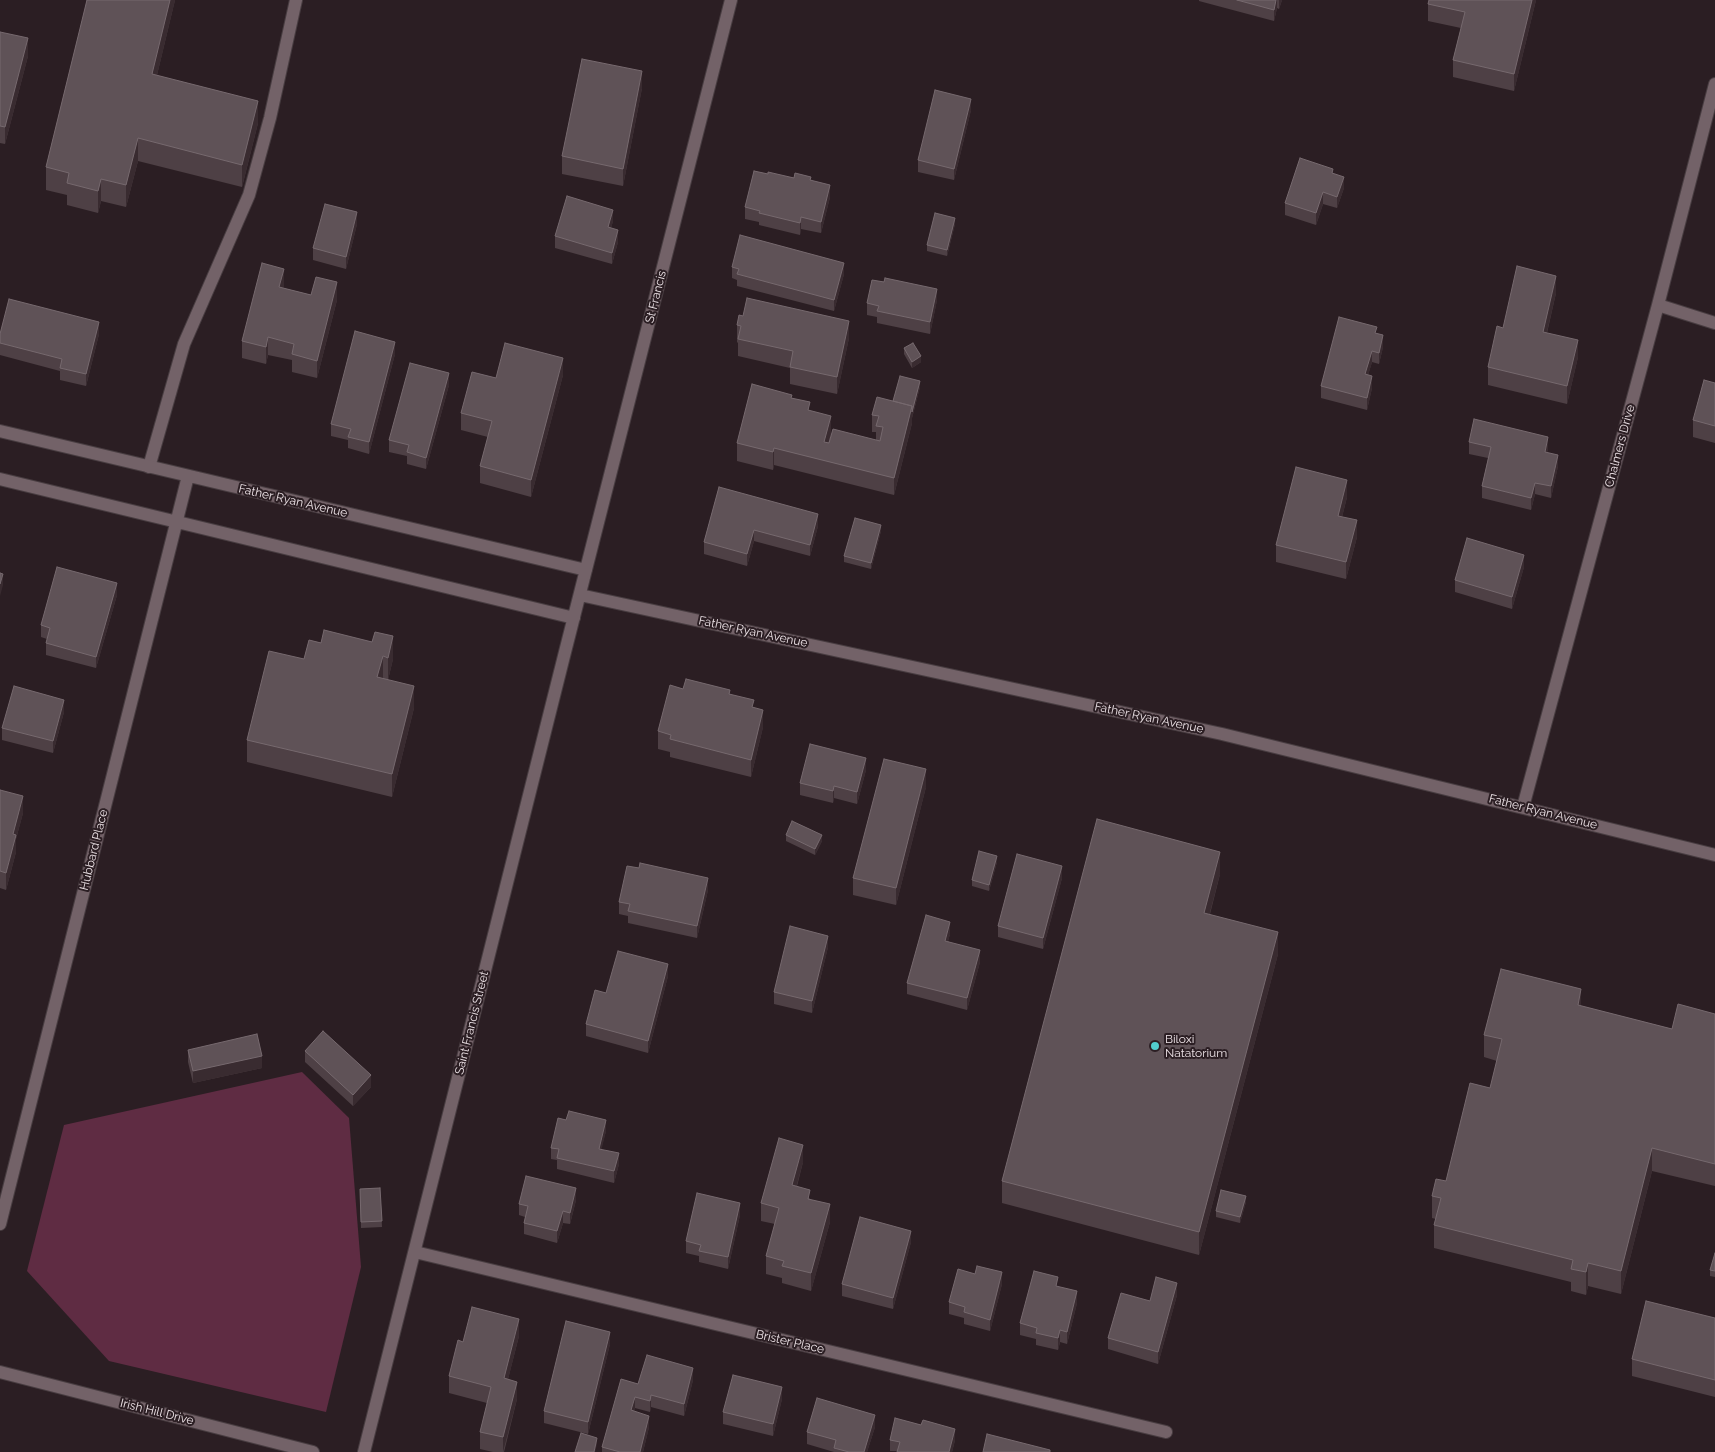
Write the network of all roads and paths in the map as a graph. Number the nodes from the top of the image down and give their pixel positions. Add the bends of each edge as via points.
1 (296, 0) edge
2 (731, 0) edge
3 (1715, 84) edge
4 (1658, 305) junction
5 (1715, 323) edge
6 (0, 430) edge
7 (149, 467) junction
8 (188, 476) junction
9 (0, 479) edge
10 (176, 521) junction
11 (586, 570) junction
12 (580, 595) junction
13 (574, 618) junction
14 (1523, 807) junction
15 (1715, 855) edge
16 (0, 1224) edge
17 (415, 1252) junction
18 (0, 1372) edge
19 (1166, 1432) dead end
20 (313, 1452) edge
21 (364, 1452) edge

1 - 7 street via 249,195 184,344
2 - 11 street, St Francis
3 - 4 street, Chalmers Drive
4 - 5 street
4 - 14 street, Chalmers Drive
6 - 7 street, Father Ryan Avenue
7 - 8 street, Father Ryan Avenue
8 - 10 street, Hubbard Place
8 - 11 street, Father Ryan Avenue
9 - 10 street
10 - 13 street
10 - 16 street, Hubbard Place
11 - 12 street, St Francis
12 - 13 street, Saint Francis Street
12 - 14 street, Father Ryan Avenue via 1222,734
13 - 17 street, Saint Francis Street
14 - 15 street, Father Ryan Avenue
17 - 19 street, Brister Place
17 - 21 street, Saint Francis Street
18 - 20 street, Irish Hill Drive

